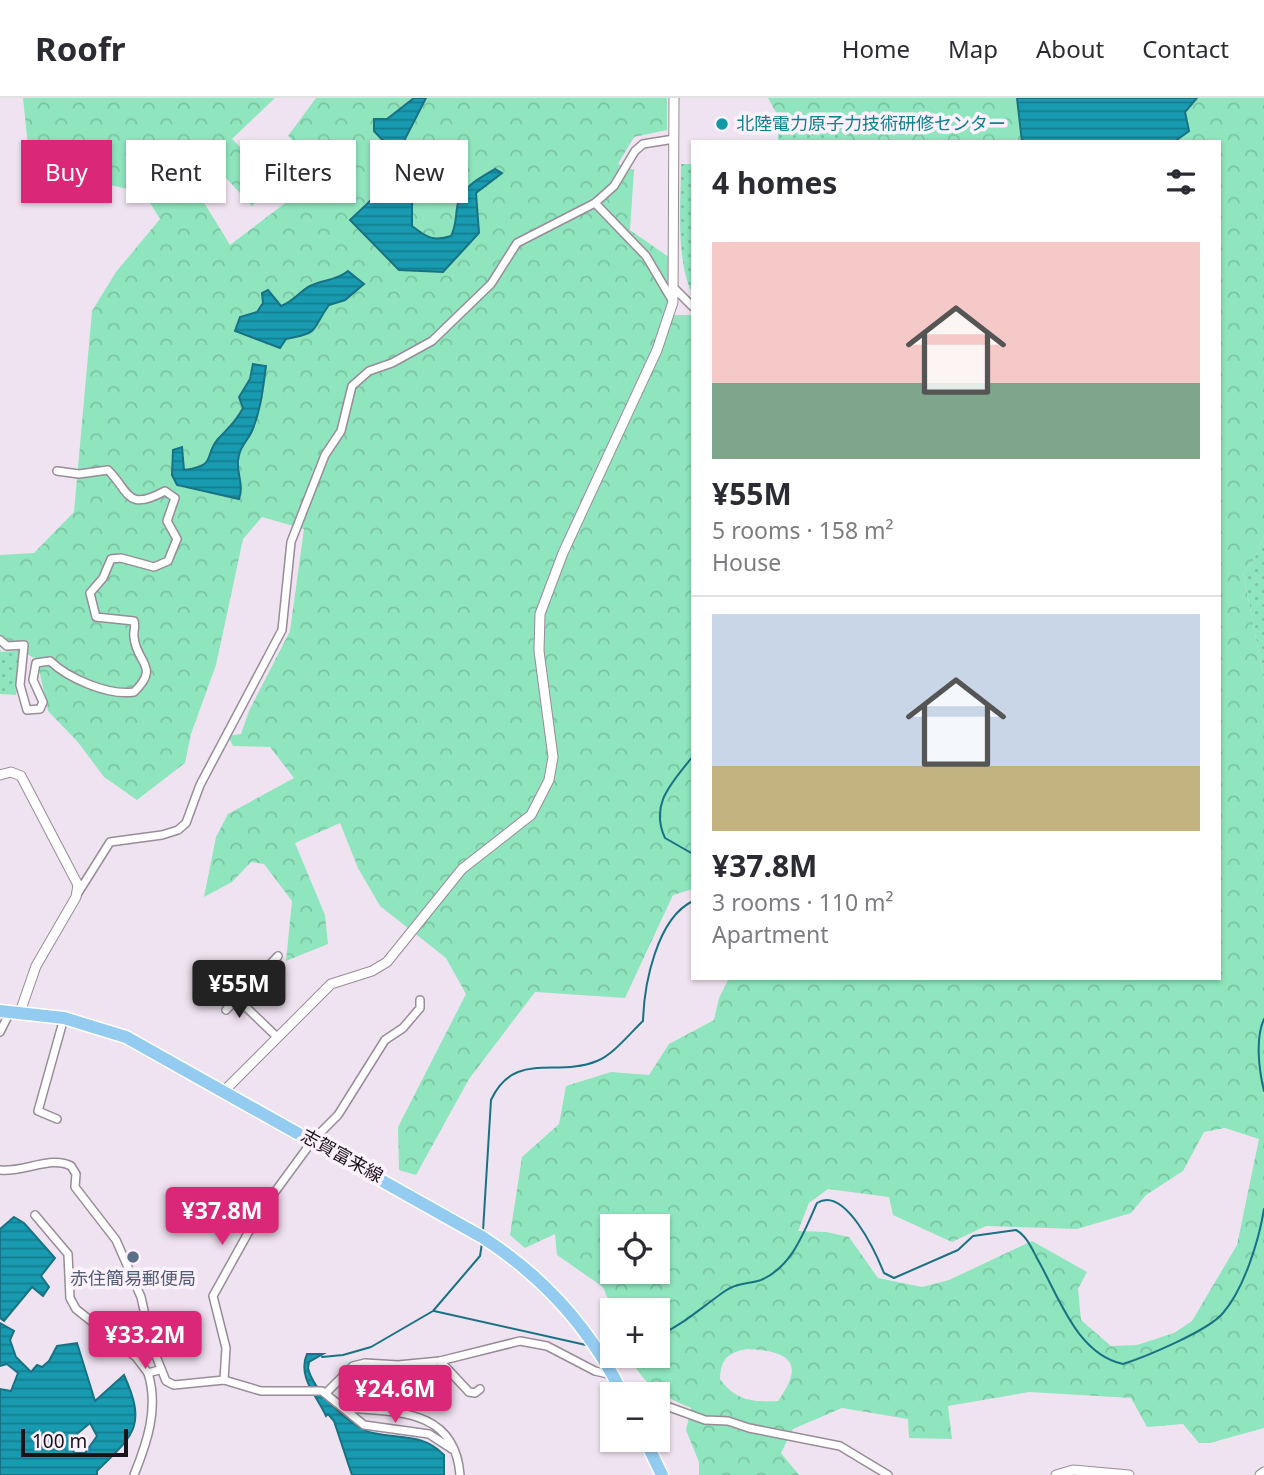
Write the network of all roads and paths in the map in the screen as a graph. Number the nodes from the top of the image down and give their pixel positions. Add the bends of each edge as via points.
1 (674, 98) edge
2 (674, 139) junction
3 (595, 203) junction
4 (674, 288) junction
5 (673, 302) junction
6 (691, 305) edge
7 (58, 471) dead end
8 (0, 640) edge
9 (0, 775) edge
10 (76, 897) junction
11 (278, 956) dead end
12 (221, 983) dead end
13 (236, 999) junction
14 (420, 1000) dead end
15 (226, 1010) dead end
16 (10, 1011) edge
17 (64, 1018) junction
18 (0, 1032) edge
19 (277, 1037) junction
20 (225, 1090) junction
21 (58, 1119) dead end
22 (313, 1140) junction
23 (0, 1170) edge
24 (35, 1215) dead end
25 (440, 1361) junction
26 (159, 1370) junction
27 (148, 1373) junction
28 (614, 1375) junction
29 (224, 1380) junction
30 (617, 1382) edge
31 (480, 1389) dead end
32 (324, 1392) junction
33 (670, 1407) edge
34 (344, 1408) junction
35 (452, 1449) junction
36 (651, 1452) edge
37 (134, 1475) edge
38 (460, 1475) edge
39 (662, 1475) edge
40 (888, 1475) edge
41 (1056, 1475) edge
42 (1129, 1475) edge

1 - 2 street
2 - 3 street via 643,144 614,186
2 - 4 street
3 - 5 street via 646,256
3 - 10 street via 517,243 491,284 432,341 369,371 352,386 341,431 325,455 291,542 282,630 200,785 186,823 162,835 110,842
4 - 5 street
4 - 6 street
5 - 19 street via 657,350 542,601 539,651 553,757 545,792 515,831 462,870 387,962 331,984
7 - 8 street via 108,470 132,498 154,499 165,491 175,498 167,521 177,539 168,561 154,568 111,559 90,593 96,617 134,621 134,638 146,677 134,692 122,693 42,661 36,663 33,680 43,702 40,709 27,710 20,685 24,645 7,646
9 - 10 street via 17,774 23,780 77,881
10 - 16 street
11 - 13 street
12 - 13 street
13 - 15 street
13 - 19 street
14 - 22 street via 420,1008 385,1040 338,1115
16 - 17 main road, 志賀富来線
16 - 18 street
17 - 20 main road, 志賀富来線 via 126,1037
17 - 21 street via 38,1111
19 - 20 street
20 - 22 main road, 志賀富来線
22 - 28 main road, 志賀富来線 via 476,1233 534,1275 581,1326
22 - 29 street via 258,1216 213,1296 226,1348
23 - 26 street via 18,1171 56,1161 71,1166 75,1188 116,1240 133,1279 149,1322
24 - 27 street via 68,1254 70,1298 76,1309 136,1357
25 - 28 street via 520,1341 533,1342
25 - 31 street via 469,1392
25 - 32 street via 353,1366
26 - 27 street
26 - 29 street via 174,1385
27 - 37 street via 153,1388 152,1419
28 - 30 main road, 志賀富来線
29 - 32 street via 261,1391
32 - 34 street
33 - 40 street via 705,1420 840,1446
34 - 35 street via 364,1425 429,1434
34 - 35 street via 397,1411 433,1423 447,1436
35 - 38 street
36 - 39 main road
41 - 42 street via 1073,1470

